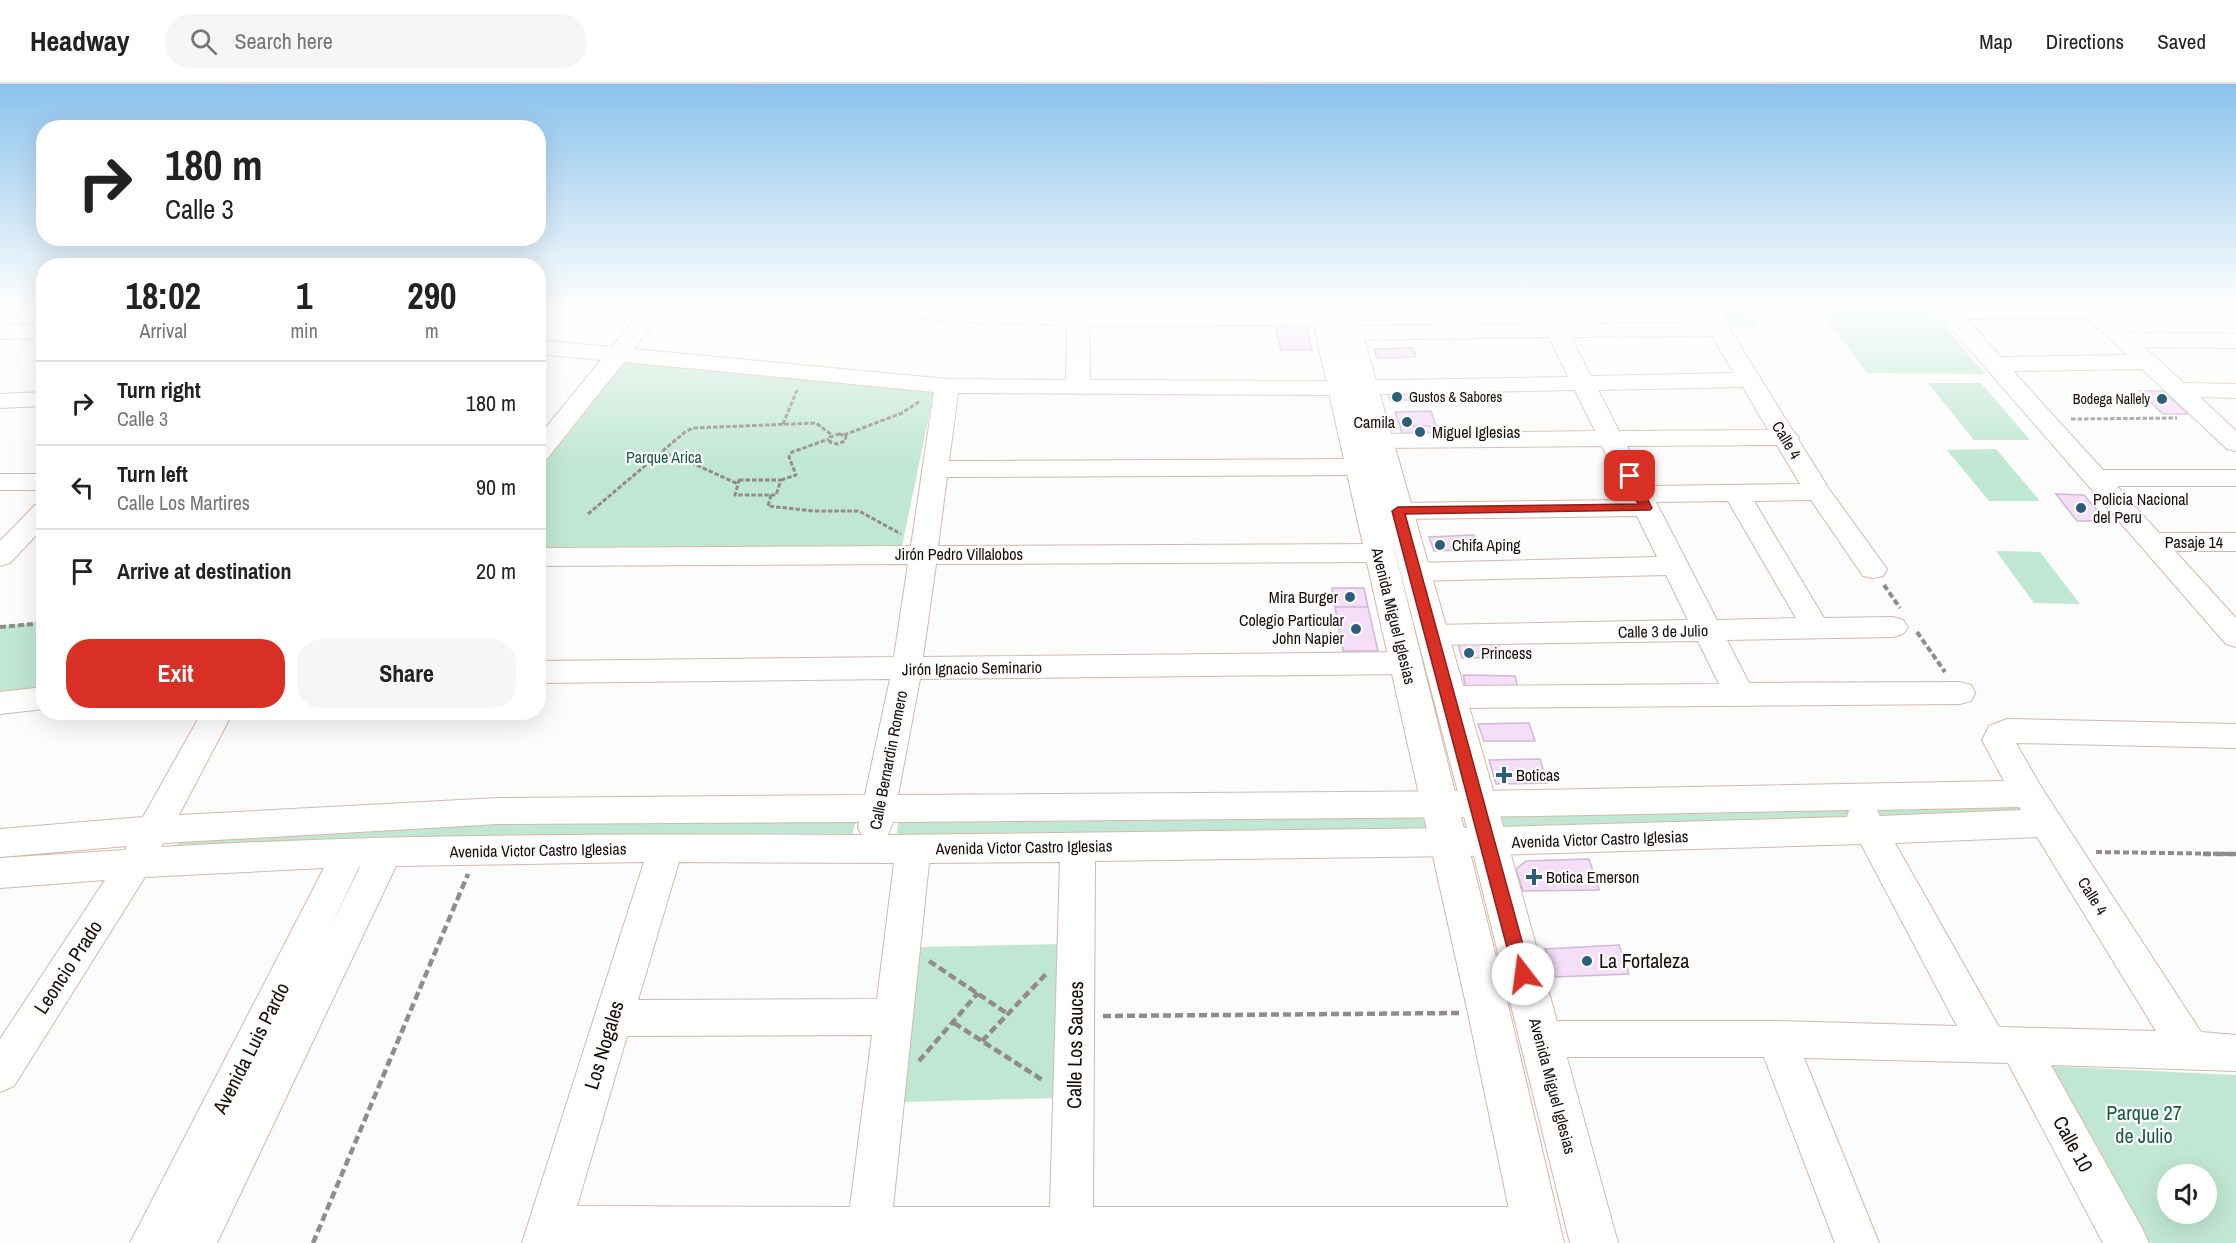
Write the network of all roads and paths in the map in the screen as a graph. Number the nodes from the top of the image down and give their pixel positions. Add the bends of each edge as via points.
1 (614, 358) edge
2 (659, 358) edge
3 (1077, 358) edge
4 (1345, 358) edge
5 (1570, 358) edge
6 (1737, 358) edge
7 (1989, 358) edge
8 (2144, 358) edge
9 (2148, 362) junction
10 (1994, 364) junction
11 (1751, 380) junction
12 (801, 381) dead end
13 (1583, 383) junction
14 (947, 386) junction
15 (1077, 388) junction
16 (1352, 388) junction
17 (2179, 390) junction
18 (2236, 391) edge
19 (36, 399) edge
20 (0, 401) edge
21 (2208, 418) junction
22 (2043, 420) junction
23 (783, 424) junction
24 (832, 435) junction
25 (844, 435) junction
26 (1786, 437) junction
27 (829, 439) junction
28 (1611, 439) junction
29 (546, 444) edge
30 (2236, 444) edge
31 (660, 453) junction
32 (1369, 454) junction
33 (935, 469) junction
34 (2095, 478) junction
35 (2236, 478) edge
36 (781, 480) junction
37 (0, 482) edge
38 (36, 482) edge
39 (738, 484) junction
40 (1818, 492) junction
41 (1736, 493) junction
42 (771, 495) junction
43 (1642, 501) junction
44 (1398, 511) junction
45 (588, 514) dead end
46 (36, 519) edge
47 (904, 522) dead end
48 (901, 534) junction
49 (2152, 542) junction
50 (2236, 542) edge
51 (911, 549) junction
52 (1378, 553) junction
53 (0, 557) edge
54 (546, 557) edge
55 (1675, 566) junction
56 (1873, 569) dead end
57 (1415, 572) junction
58 (36, 624) edge
59 (0, 627) edge
60 (1893, 627) dead end
61 (1708, 630) junction
62 (1817, 630) junction
63 (1432, 635) junction
64 (2236, 637) edge
65 (1405, 663) junction
66 (907, 668) junction
67 (546, 672) edge
68 (1960, 693) dead end
69 (1740, 694) junction
70 (1450, 697) junction
71 (36, 699) edge
72 (0, 704) edge
73 (214, 720) edge
74 (2236, 736) edge
75 (2028, 794) junction
76 (1853, 797) junction
77 (1440, 804) junction
78 (1479, 804) junction
79 (878, 808) junction
80 (155, 830) junction
81 (1872, 831) junction
82 (2056, 838) junction
83 (1448, 842) junction
84 (0, 843) edge
85 (1488, 843) junction
86 (1078, 846) junction
87 (666, 848) junction
88 (913, 848) junction
89 (871, 849) junction
90 (478, 851) junction
91 (367, 853) junction
92 (2236, 854) edge
93 (136, 862) junction
94 (0, 873) edge
95 (1077, 940) junction
96 (902, 943) junction
97 (978, 993) junction
98 (1489, 1013) junction
99 (1008, 1014) junction
100 (1076, 1016) junction
101 (894, 1017) junction
102 (612, 1018) junction
103 (954, 1023) junction
104 (1540, 1039) junction
105 (1777, 1039) junction
106 (982, 1041) junction
107 (2004, 1045) junction
108 (2190, 1050) junction
109 (2236, 1053) edge
110 (6, 1054) edge
111 (915, 1065) dead end
112 (1075, 1101) junction
113 (869, 1229) junction
114 (547, 1236) edge
115 (1072, 1236) edge
116 (1538, 1236) edge
117 (152, 1243) edge
118 (194, 1243) edge
119 (313, 1243) edge
120 (1594, 1243) edge
121 (1857, 1243) edge
122 (2127, 1243) edge

1 - 29 street
2 - 14 street
3 - 15 street
4 - 16 main road, Avenida Miguel Iglesias
5 - 13 street
6 - 11 street, Calle 4
7 - 10 street
8 - 9 street
9 - 10 street
9 - 17 street
10 - 22 street
11 - 13 street
11 - 26 street, Calle 4
12 - 23 path
13 - 16 street
13 - 28 street
14 - 15 street
14 - 25 path via 902,412
14 - 33 street, Calle Bernardin Romero
15 - 16 street
16 - 32 main road, Avenida Miguel Iglesias
17 - 18 street
17 - 21 street
19 - 20 street
21 - 22 path
21 - 30 street
22 - 34 street
23 - 24 path via 816,423
23 - 31 path via 693,429
24 - 25 path
24 - 27 path
25 - 27 path via 846,440 840,444
26 - 28 street
26 - 40 street, Calle 4
27 - 36 path via 792,452 789,457 796,475
28 - 32 street
28 - 43 street
31 - 39 path via 681,458
31 - 45 path
32 - 33 street
32 - 44 main road, Avenida Miguel Iglesias
32 - 52 main road, Avenida Miguel Iglesias
33 - 51 street, Calle Bernardin Romero
34 - 35 street
34 - 49 street
36 - 39 path via 739,480
36 - 42 path via 776,495
37 - 38 street
39 - 42 path via 735,495
40 - 41 street
40 - 56 street, Calle 4
41 - 43 street
41 - 62 street
42 - 48 path via 768,506 859,511
43 - 44 street
43 - 55 street
44 - 57 main road, Avenida Miguel Iglesias
46 - 53 street
47 - 48 path
48 - 51 path
49 - 50 street, Pasaje 14
49 - 64 street
51 - 52 street, Jirón Pedro Villalobos
51 - 54 street, Jirón Pedro Villalobos
51 - 66 street, Calle Bernardin Romero
52 - 65 main road, Avenida Miguel Iglesias
55 - 57 street
55 - 61 street
57 - 63 main road, Avenida Miguel Iglesias
58 - 59 path
60 - 62 street, Calle 3 de Julio
61 - 62 street, Calle 3 de Julio
61 - 63 street, Calle 3 de Julio
61 - 69 street
63 - 70 main road, Avenida Miguel Iglesias
65 - 66 street, Jirón Ignacio Seminario
65 - 77 main road, Avenida Miguel Iglesias
66 - 67 street, Jirón Ignacio Seminario
66 - 79 street, Calle Bernardin Romero
68 - 69 street
69 - 70 street
70 - 78 main road, Avenida Miguel Iglesias
71 - 72 street
73 - 80 street, Leoncio Prado
74 - 75 street, Calle 4 via 2007,731 1998,740
75 - 76 street
75 - 82 street, Calle 4
76 - 78 street
76 - 81 street, Calle 10
77 - 78 street
77 - 79 street
77 - 83 main road, Avenida Miguel Iglesias
78 - 85 main road, Avenida Miguel Iglesias
79 - 80 street via 498,811
79 - 89 street, Calle Bernardin Romero
80 - 84 street
80 - 93 street, Leoncio Prado
81 - 82 street, Avenida Victor Castro Iglesias
81 - 85 street, Avenida Victor Castro Iglesias
81 - 107 street, Calle 10
82 - 92 path
82 - 108 street, Calle 4
83 - 85 street, Avenida Victor Castro Iglesias
83 - 86 street, Avenida Victor Castro Iglesias
83 - 98 main road, Avenida Miguel Iglesias
85 - 104 main road, Avenida Miguel Iglesias
86 - 88 street, Avenida Victor Castro Iglesias
86 - 95 street, Calle Los Sauces
87 - 89 street, Avenida Victor Castro Iglesias
87 - 90 street, Avenida Victor Castro Iglesias
87 - 102 street, Los Nogales
88 - 89 street, Avenida Victor Castro Iglesias
88 - 96 street
90 - 91 street, Avenida Victor Castro Iglesias
90 - 119 path
91 - 93 street, Avenida Victor Castro Iglesias
91 - 117 street, Avenida Luis Pardo
91 - 118 street, Avenida Luis Pardo
93 - 94 street, Avenida Victor Castro Iglesias
93 - 110 street, Leoncio Prado
95 - 99 path
95 - 100 street, Calle Los Sauces
96 - 97 path
96 - 101 street
97 - 99 path
97 - 103 path
98 - 100 path
98 - 116 main road, Avenida Miguel Iglesias
99 - 106 path
100 - 112 street, Calle Los Sauces
101 - 102 street
101 - 113 street
102 - 114 street, Los Nogales
103 - 106 path
103 - 111 path
104 - 105 street
104 - 120 main road, Avenida Miguel Iglesias
105 - 107 street
105 - 121 street
106 - 112 path
107 - 108 street
107 - 122 street, Calle 10
108 - 109 street
112 - 115 street, Calle Los Sauces
113 - 114 street
113 - 115 street
115 - 116 street

